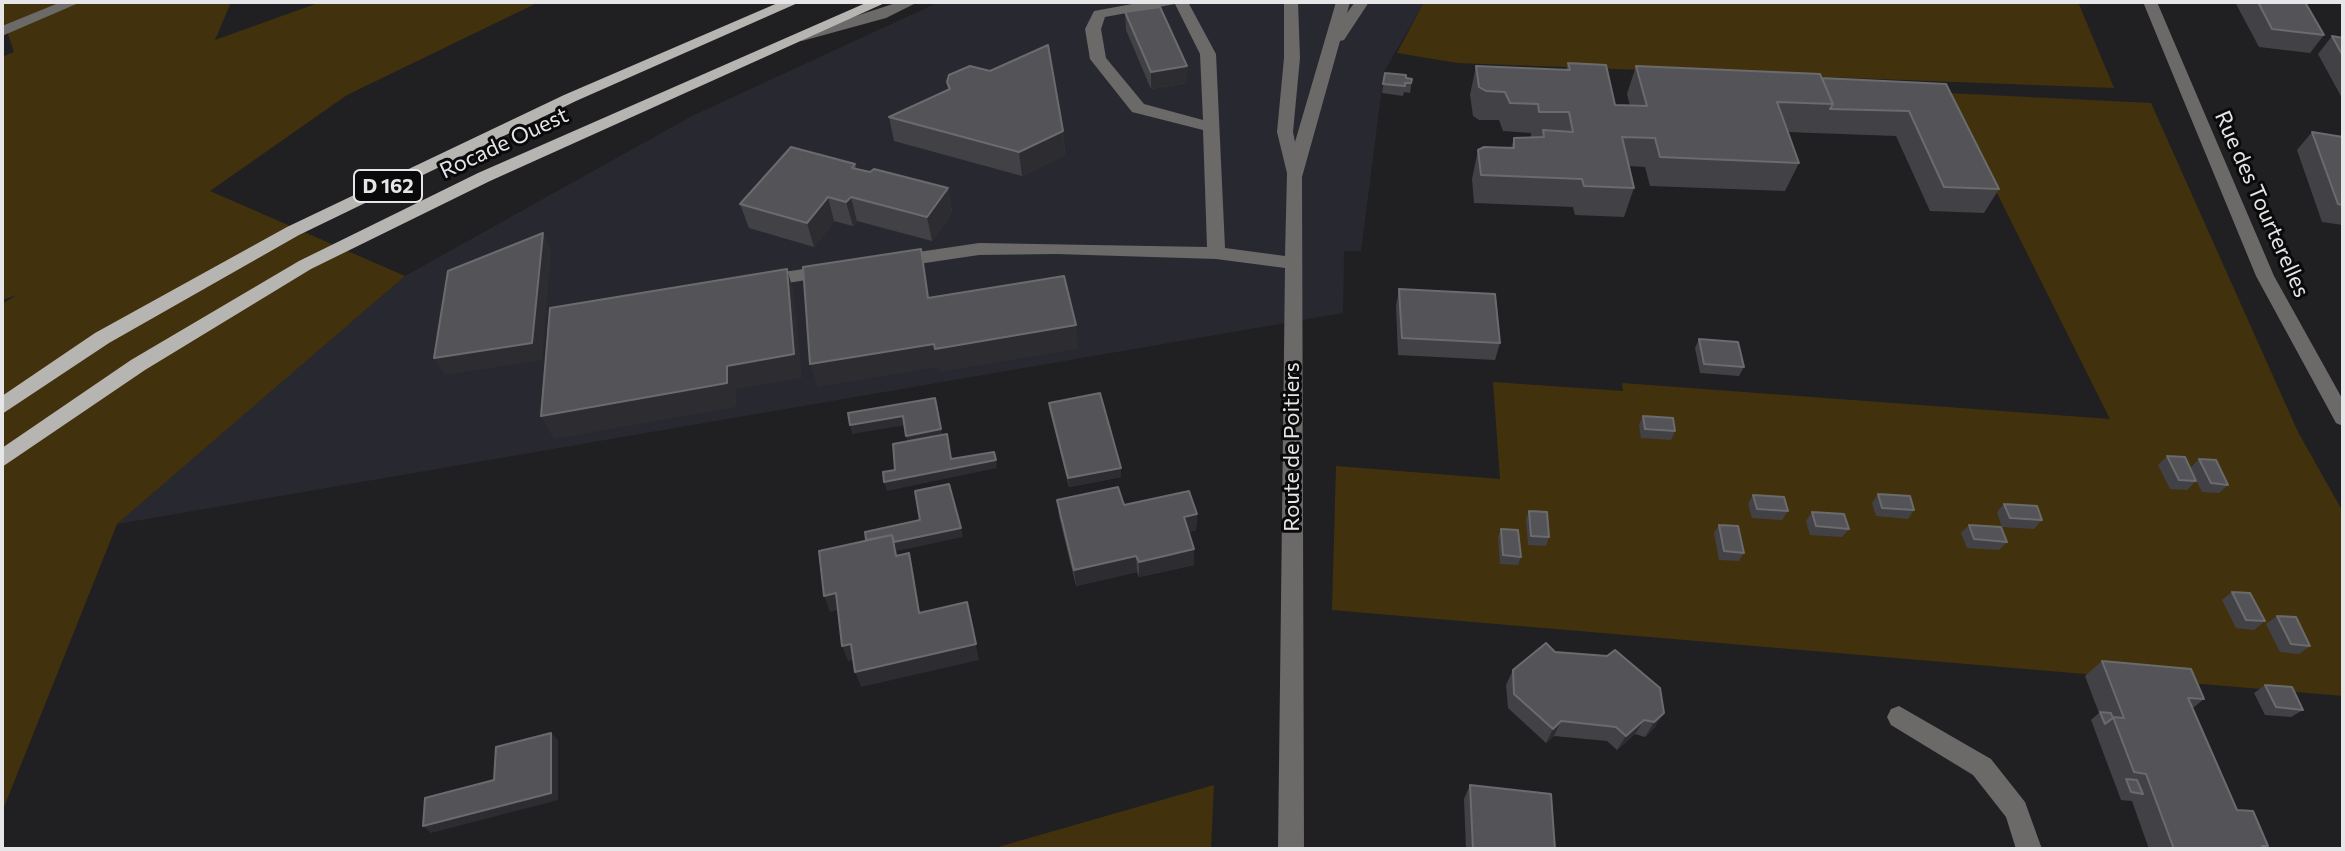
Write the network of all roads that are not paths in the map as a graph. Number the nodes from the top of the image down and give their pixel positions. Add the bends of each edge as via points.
1 (74, 2) edge
2 (793, 2) edge
3 (880, 2) edge
4 (911, 2) edge
5 (1169, 2) edge
6 (1181, 2) edge
7 (1291, 2) edge
8 (1343, 2) edge
9 (1362, 2) edge
10 (2150, 2) edge
11 (2, 31) edge
12 (802, 36) junction
13 (1331, 51) junction
14 (1213, 128) junction
15 (1294, 177) junction
16 (1216, 253) junction
17 (885, 263) edge
18 (1292, 263) junction
19 (854, 268) edge
20 (744, 284) edge
21 (2, 406) edge
22 (2343, 418) edge
23 (2, 459) edge
24 (1899, 717) dead end
25 (1291, 849) edge
26 (2029, 849) edge

1 - 11 street
2 - 21 main road, Rocade Ouest / D 162 via 570,98 293,231 102,338
3 - 12 main road, Rocade Ouest / D 162
4 - 12 street
5 - 14 street via 1099,14 1093,29 1098,59 1138,108
6 - 14 street via 1208,54
7 - 15 street via 1285,132
8 - 13 street, Route de Poitiers
9 - 13 street, Route de Poitiers
10 - 22 street, Rue des Tourterelles via 2265,276
12 - 23 main road, Rocade Ouest / D 162 via 484,177 305,265 138,365
13 - 15 street, Route de Poitiers
14 - 16 street
15 - 18 street, Route de Poitiers
16 - 17 street via 979,249
16 - 18 street
18 - 25 street, Route de Poitiers
19 - 20 street
24 - 26 street via 1982,767 2016,810

